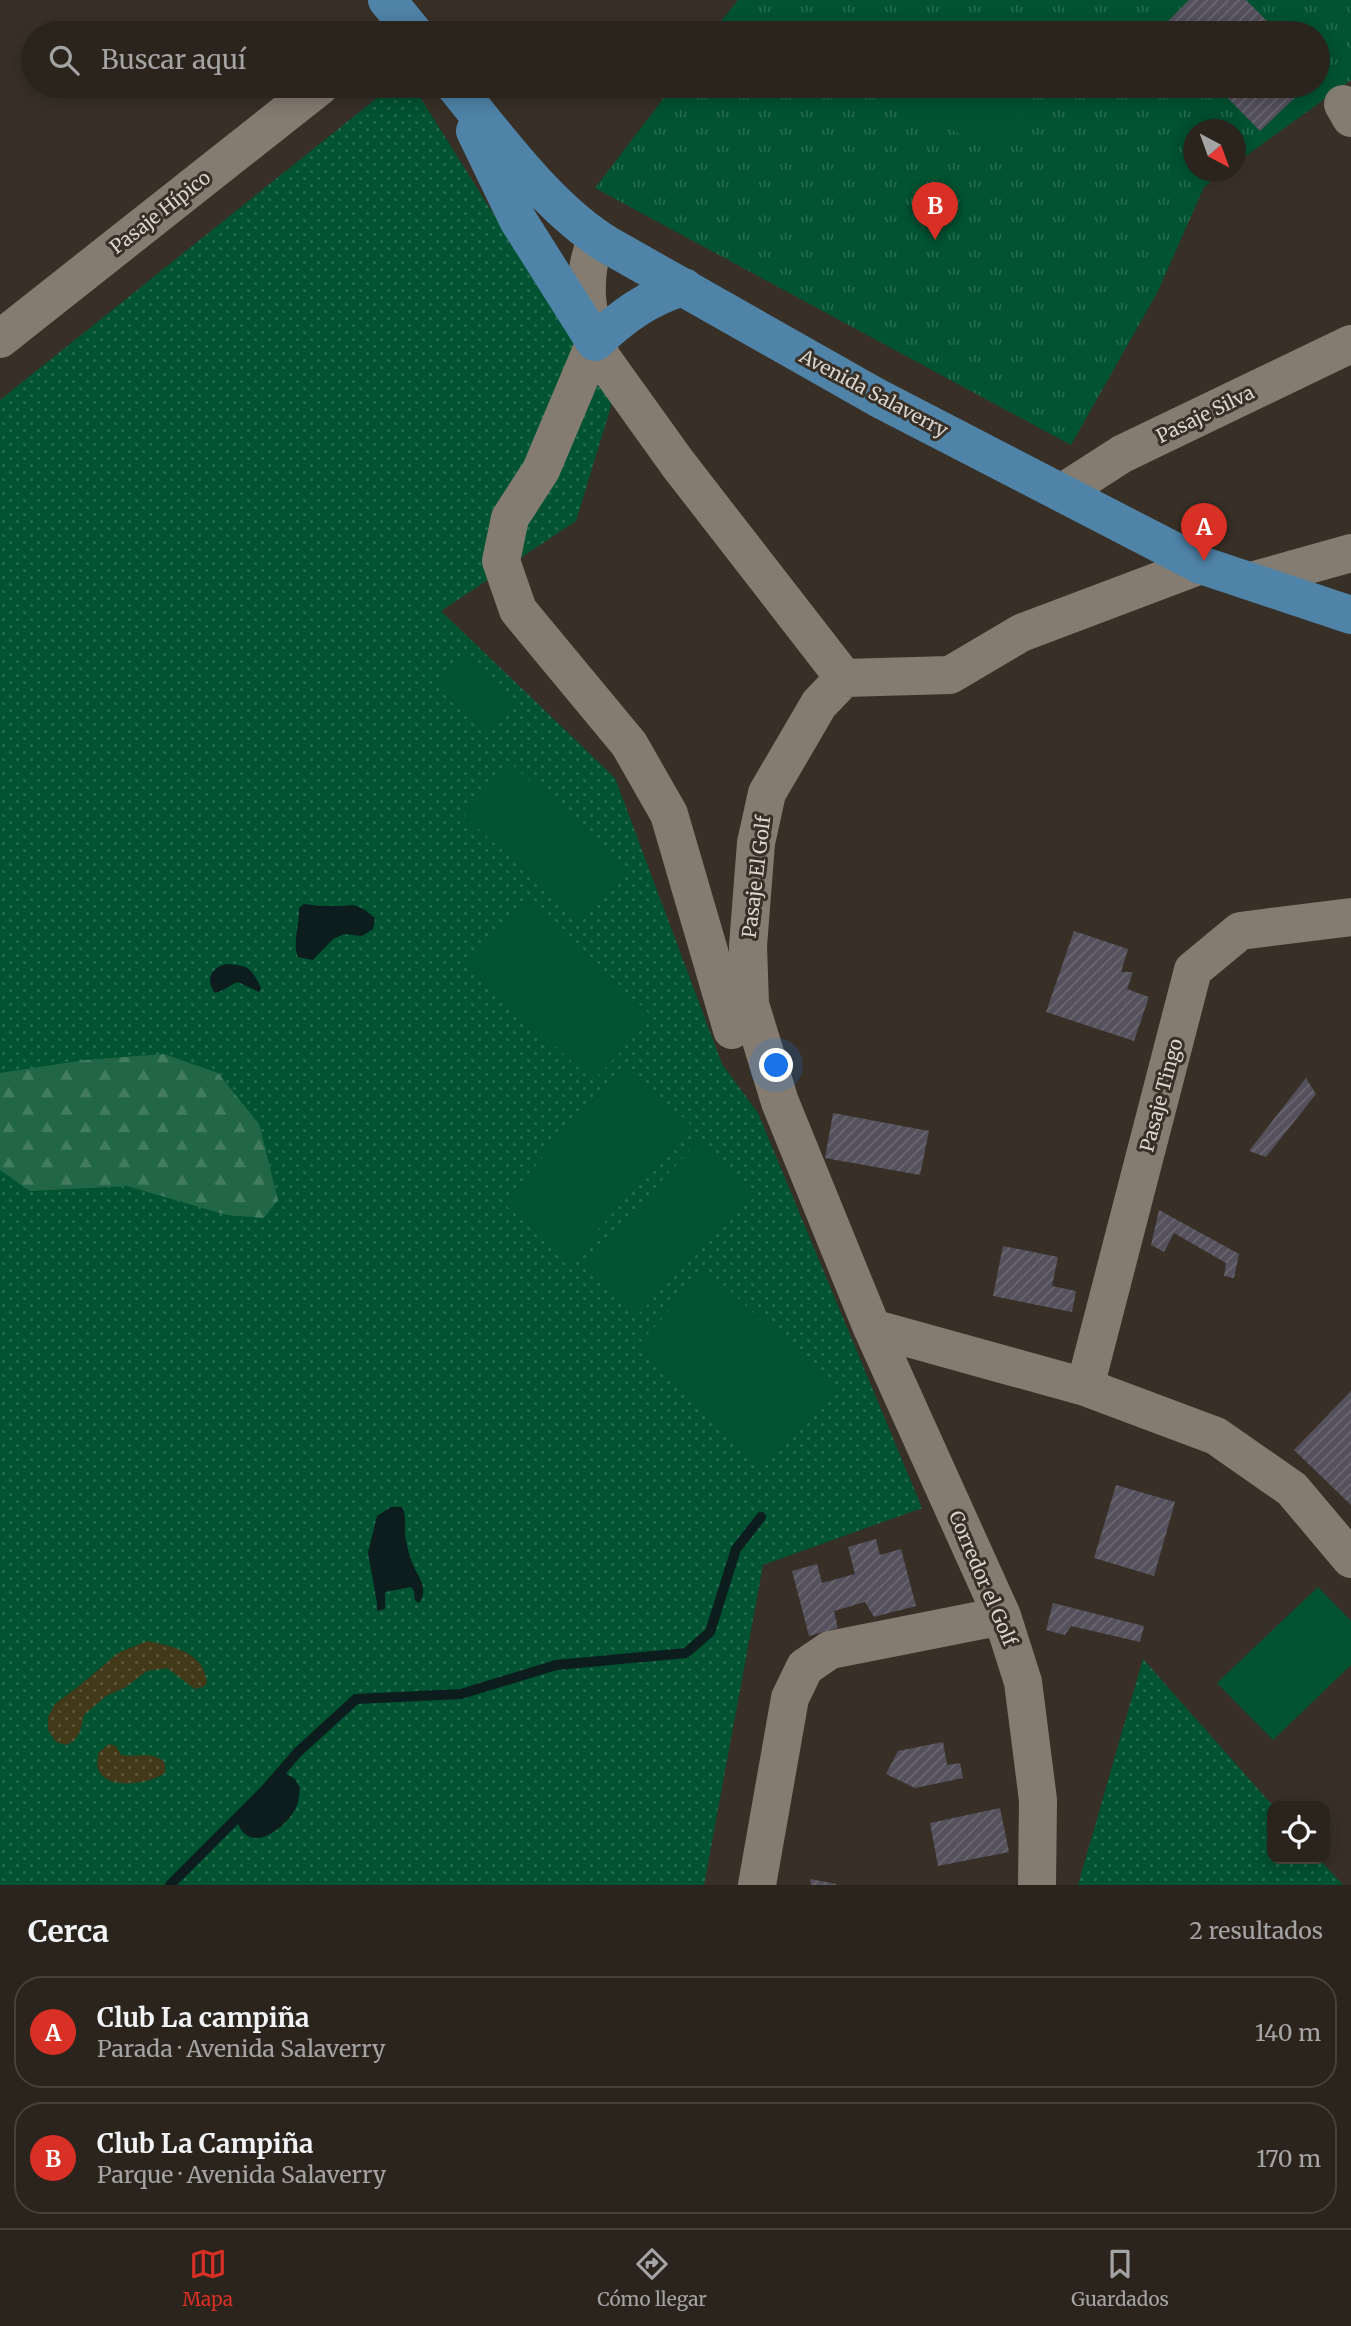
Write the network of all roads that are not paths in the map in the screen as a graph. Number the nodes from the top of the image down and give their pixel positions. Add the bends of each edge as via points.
1 (305, 98) edge
2 (460, 98) edge
3 (465, 98) edge
4 (597, 238) junction
5 (684, 287) junction
6 (0, 339) edge
7 (595, 342) junction
8 (1351, 344) edge
9 (1063, 492) junction
10 (1351, 553) edge
11 (1202, 565) junction
12 (1251, 581) junction
13 (1351, 615) edge
14 (844, 678) junction
15 (1351, 917) edge
16 (732, 1030) dead end
17 (872, 1328) junction
18 (1085, 1387) junction
19 (1351, 1559) edge
20 (1002, 1616) junction
21 (757, 1885) edge
22 (1037, 1885) edge

1 - 6 street, Pasaje Hípico
2 - 7 main road via 518,220
3 - 4 main road, Avenida Salaverry via 551,198
4 - 5 main road, Avenida Salaverry
4 - 7 street via 587,281
5 - 7 main road via 648,300
5 - 9 main road, Avenida Salaverry via 878,398
7 - 14 street via 614,377 678,464
7 - 16 street via 541,470 510,518 500,561 517,610 629,744 669,814
8 - 9 street, Pasaje Silva via 1122,454
9 - 11 main road, Avenida Salaverry
10 - 12 street
11 - 12 main road, Avenida Salaverry
11 - 14 street via 1021,633 950,675
12 - 13 main road, Avenida Salaverry
14 - 17 street, Pasaje El Golf via 819,704 767,793 756,843 748,946 750,1004 780,1102
15 - 18 street, Pasaje Tingo via 1240,931 1193,970
17 - 18 street
17 - 20 street, Corredor el Golf
18 - 19 street via 1216,1436 1292,1489
20 - 21 street via 830,1650 805,1667 790,1698
20 - 22 street, Corredor el Golf via 1025,1695 1038,1800

